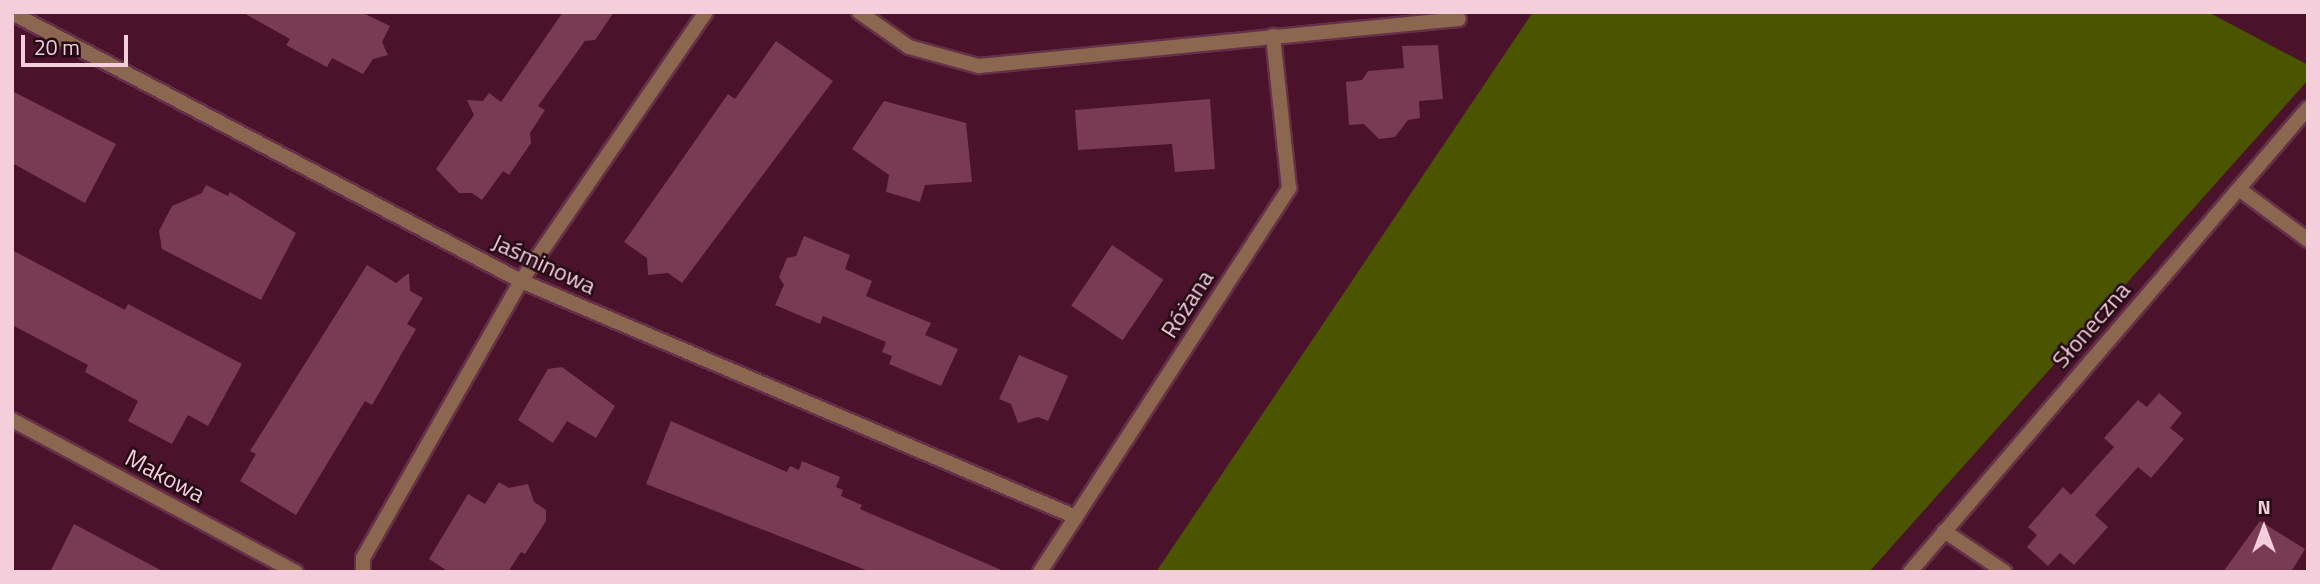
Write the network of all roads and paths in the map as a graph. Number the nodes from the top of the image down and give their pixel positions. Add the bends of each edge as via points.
1 (706, 12) edge
2 (859, 12) edge
3 (12, 13) edge
4 (1459, 19) dead end
5 (1273, 36) junction
6 (2308, 108) edge
7 (2239, 189) junction
8 (2308, 240) edge
9 (521, 281) junction
10 (12, 420) edge
11 (1076, 517) junction
12 (1944, 531) junction
13 (296, 572) edge
14 (363, 572) edge
15 (1040, 572) edge
16 (1910, 572) edge
17 (2005, 572) edge

1 - 9 street
2 - 5 street via 909,47 979,66
3 - 9 street, Jaśminowa
4 - 5 street
5 - 11 street, Różana via 1289,188
6 - 7 street, Słoneczna
7 - 8 street
7 - 12 street, Słoneczna
9 - 11 street, Jaśminowa
9 - 14 street via 363,558
10 - 13 street, Makowa
11 - 15 street, Różana
12 - 16 street, Słoneczna
12 - 17 street

